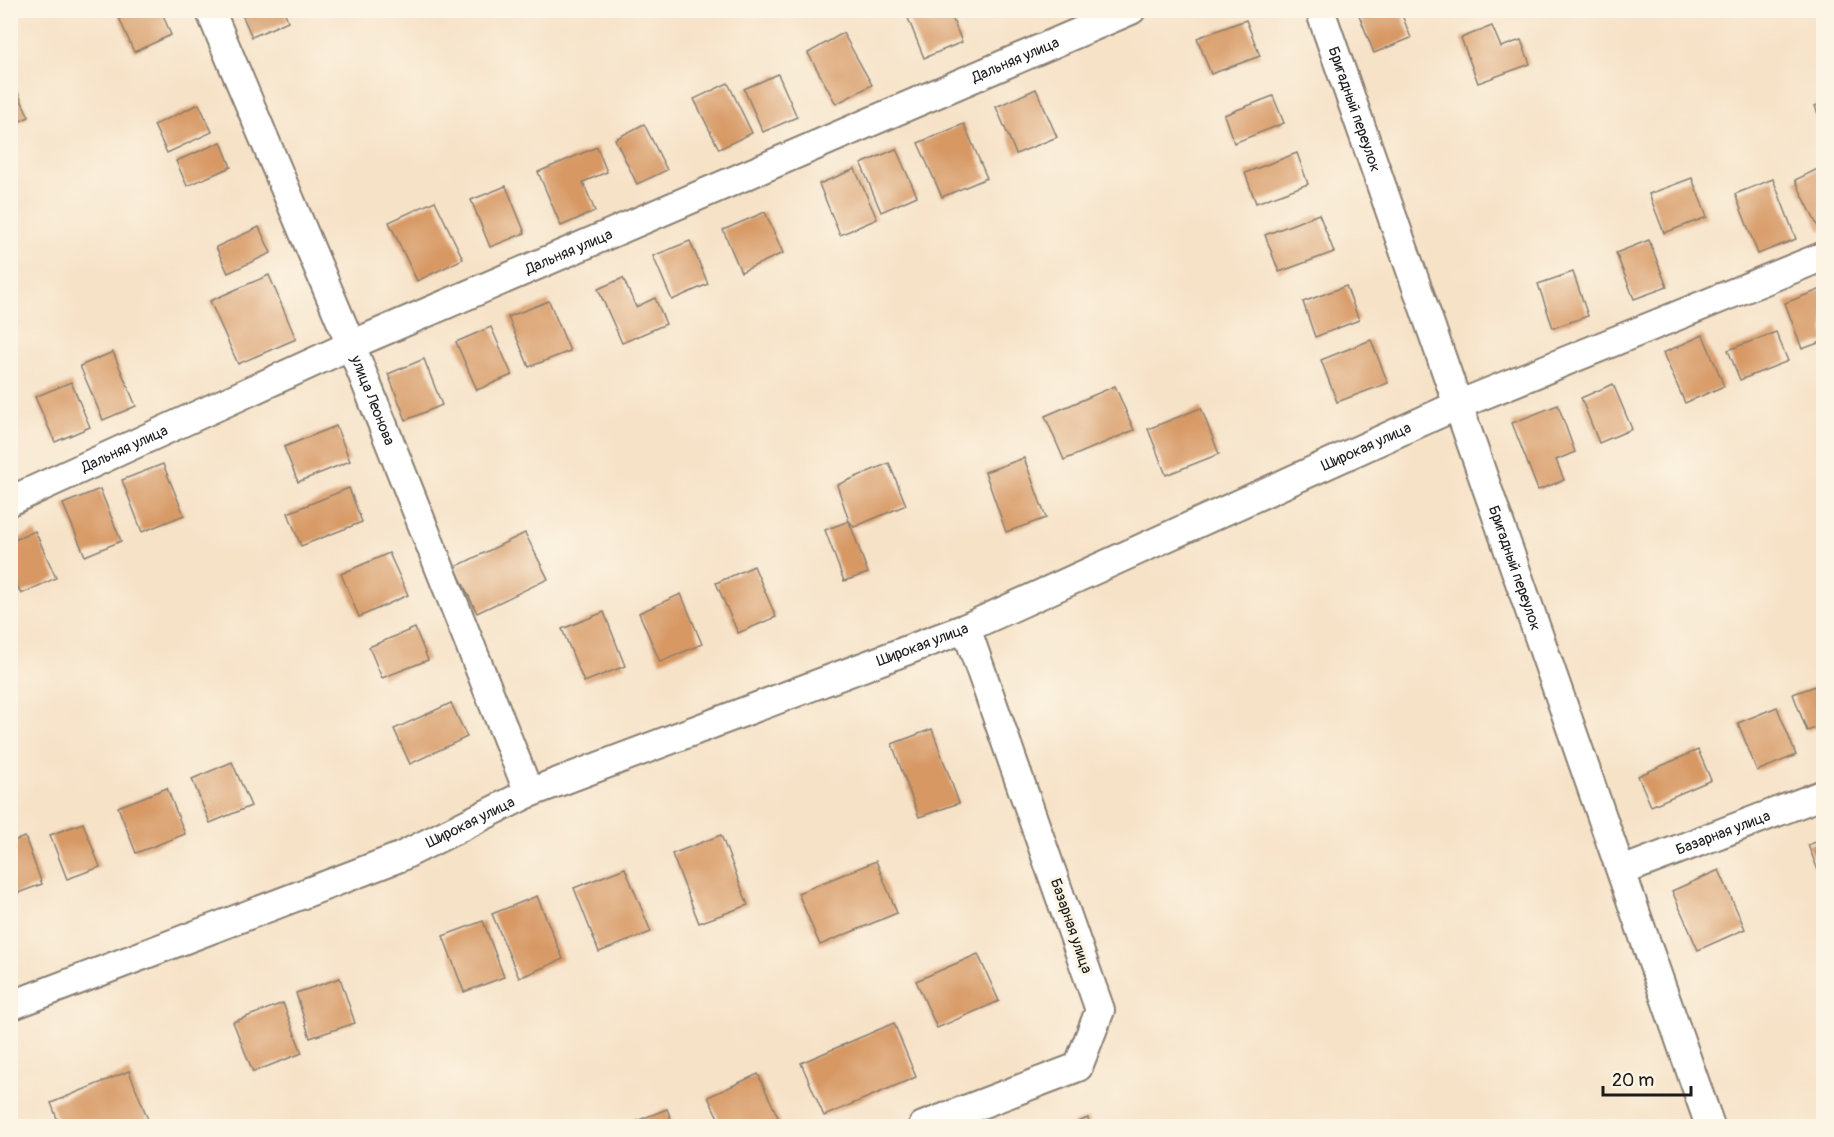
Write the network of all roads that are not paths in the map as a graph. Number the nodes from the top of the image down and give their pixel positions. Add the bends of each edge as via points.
1 (210, 10) edge
2 (1131, 10) edge
3 (1320, 10) edge
4 (1824, 256) edge
5 (351, 345) junction
6 (1458, 405) junction
7 (10, 501) edge
8 (966, 628) junction
9 (530, 794) junction
10 (1824, 794) edge
11 (1623, 871) junction
12 (10, 1006) edge
13 (923, 1126) edge
14 (1710, 1126) edge

1 - 5 street, улица Леонова
2 - 5 street, Дальняя улица
3 - 6 street, Бригадный переулок
4 - 6 street, Широкая улица
5 - 7 street, Дальняя улица
5 - 9 street, улица Леонова
6 - 8 street, Широкая улица
6 - 11 street, Бригадный переулок
8 - 9 street, Широкая улица
8 - 13 street, Базарная улица via 1100,1010 1078,1067
9 - 12 street, Широкая улица via 400,857
10 - 11 street, Базарная улица
11 - 14 street, Бригадный переулок

